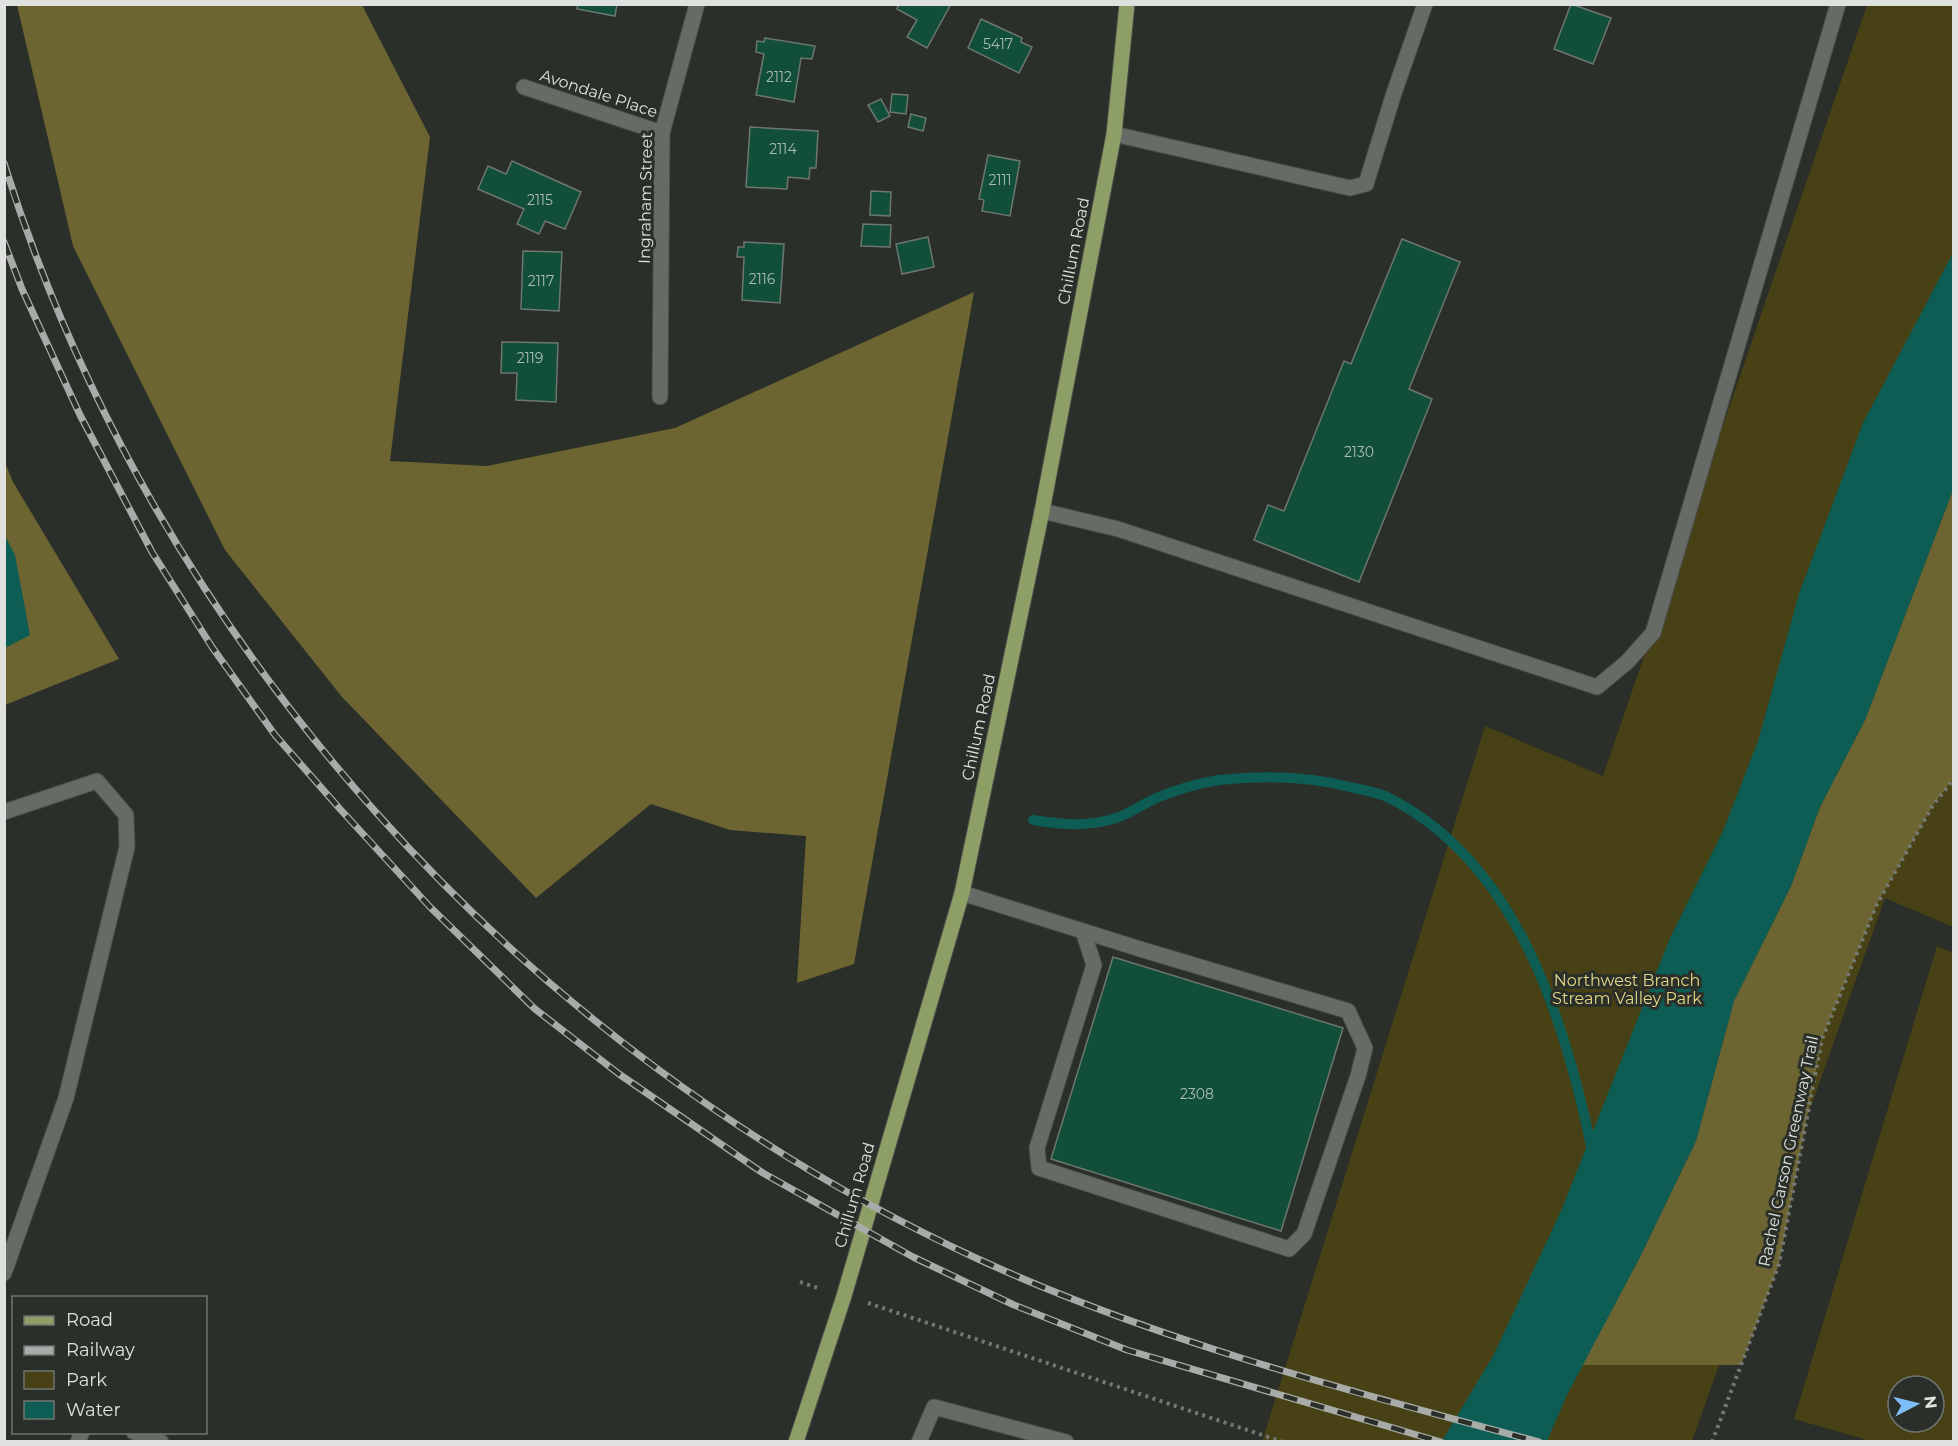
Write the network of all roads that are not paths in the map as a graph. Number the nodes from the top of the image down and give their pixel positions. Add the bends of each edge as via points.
1 (697, 4) edge
2 (1127, 4) edge
3 (1425, 4) edge
4 (1838, 4) edge
5 (524, 87) dead end
6 (662, 133) junction
7 (1114, 134) junction
8 (660, 397) dead end
9 (1042, 511) junction
10 (4, 812) edge
11 (962, 892) junction
12 (1083, 931) junction
13 (4, 1273) edge
14 (139, 1434) edge
15 (161, 1442) edge
16 (796, 1442) edge
17 (919, 1442) edge
18 (1066, 1442) edge

1 - 6 street, Ingraham Street
2 - 7 main road, Chillum Road
3 - 7 street via 1366,184 1350,188
4 - 9 street via 1653,633 1597,687 1118,529
5 - 6 street, Avondale Place
6 - 8 street, Ingraham Street
7 - 9 main road, Chillum Road
9 - 11 main road, Chillum Road
10 - 13 street via 97,781 126,815 127,847 66,1098
11 - 12 street
11 - 16 main road, Chillum Road via 844,1296
12 - 12 street via 1348,1011 1365,1048 1304,1234 1289,1249 1039,1168 1037,1148 1094,965
14 - 15 street
17 - 18 street via 934,1407

